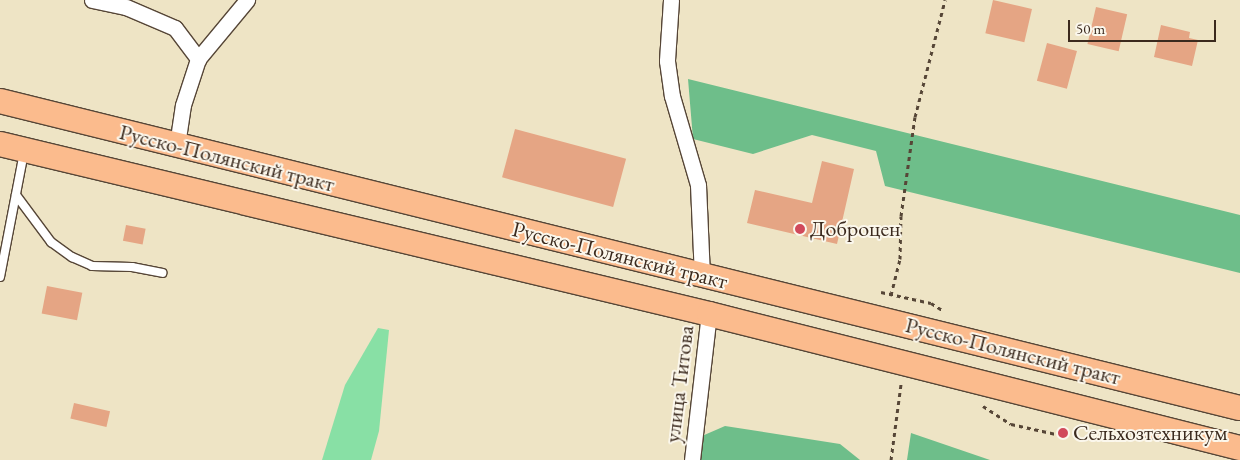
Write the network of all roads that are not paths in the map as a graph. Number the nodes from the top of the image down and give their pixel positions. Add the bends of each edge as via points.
1 (92, 0) edge
2 (246, 0) edge
3 (671, 0) edge
4 (198, 59) junction
5 (0, 101) edge
6 (0, 144) edge
7 (177, 146) junction
8 (24, 150) junction
9 (16, 195) junction
10 (162, 273) dead end
11 (702, 276) junction
12 (0, 277) edge
13 (709, 314) junction
14 (1240, 408) edge
15 (1240, 448) edge
16 (692, 460) edge

1 - 4 street via 126,7 175,28
2 - 4 street
3 - 11 street via 667,61 672,96 698,185
4 - 7 street via 183,105
5 - 7 main road, Русско-Полянский тракт
6 - 8 main road, Русско-Полянский тракт
7 - 11 main road, Русско-Полянский тракт
8 - 9 lane
8 - 13 main road, Русско-Полянский тракт
9 - 10 lane via 51,242 72,258 92,266 132,267
9 - 12 lane
11 - 14 main road, Русско-Полянский тракт
13 - 15 main road, Русско-Полянский тракт
13 - 16 street, улица Титова

